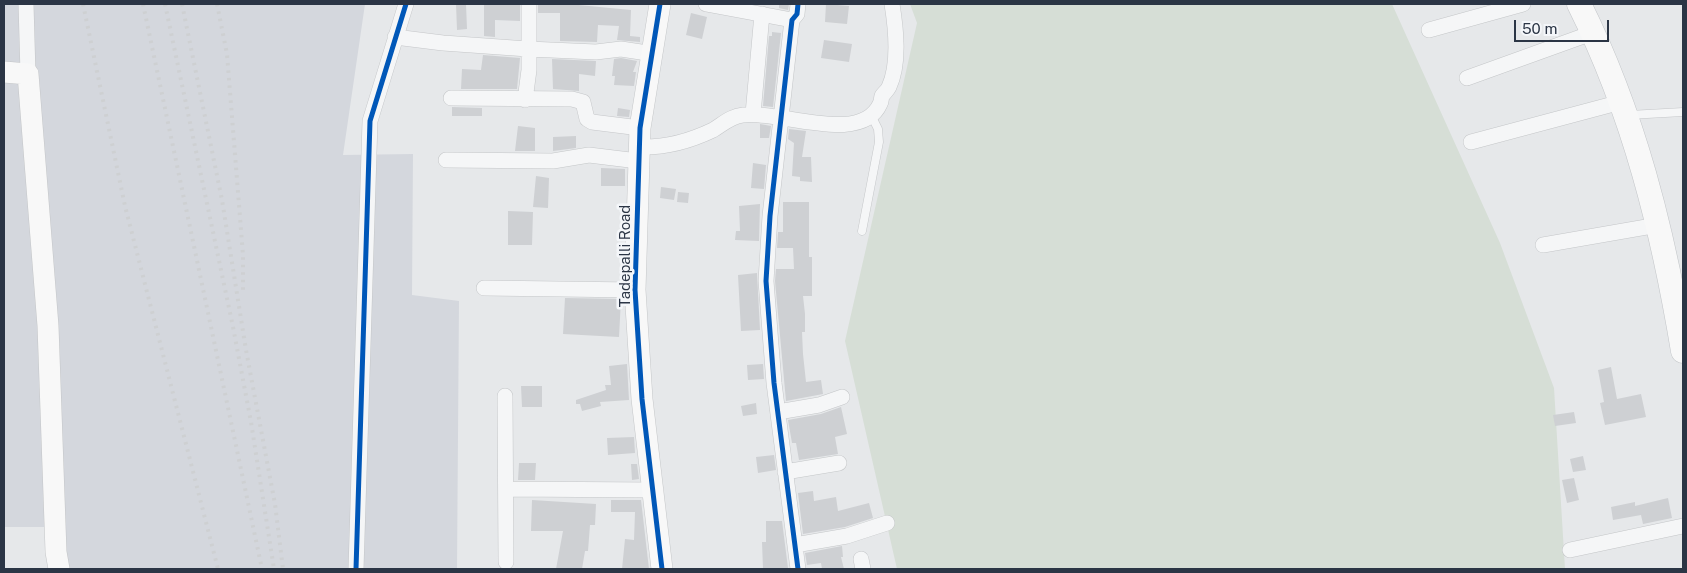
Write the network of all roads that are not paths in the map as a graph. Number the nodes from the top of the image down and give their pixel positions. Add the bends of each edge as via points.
1 (26, 4) edge
2 (406, 4) edge
3 (529, 4) edge
4 (660, 4) edge
5 (706, 4) edge
6 (798, 4) edge
7 (892, 4) edge
8 (1523, 4) edge
9 (1579, 4) edge
10 (762, 14) junction
11 (792, 20) junction
12 (1429, 30) dead end
13 (1592, 33) junction
14 (395, 37) junction
15 (528, 48) junction
16 (654, 54) junction
17 (4, 72) edge
18 (28, 74) junction
19 (1467, 78) dead end
20 (451, 98) dead end
21 (525, 100) junction
22 (1624, 109) junction
23 (1683, 112) edge
24 (753, 114) junction
25 (871, 114) junction
26 (780, 116) junction
27 (1471, 142) dead end
28 (639, 145) junction
29 (446, 160) dead end
30 (1658, 225) junction
31 (862, 230) dead end
32 (1543, 245) dead end
33 (484, 288) dead end
34 (635, 290) junction
35 (1683, 351) edge
36 (505, 396) dead end
37 (842, 397) dead end
38 (778, 412) junction
39 (839, 463) dead end
40 (786, 472) junction
41 (507, 489) junction
42 (652, 490) junction
43 (887, 523) dead end
44 (1683, 526) edge
45 (795, 545) junction
46 (1570, 550) dead end
47 (506, 562) dead end
48 (59, 569) edge
49 (356, 569) edge
50 (662, 569) edge
51 (798, 569) edge

1 - 18 street
2 - 14 street
3 - 15 street
4 - 16 street, Tadepalli Road
5 - 10 street
6 - 11 street via 797,14
7 - 25 street via 896,26 893,74 880,104
8 - 12 street
9 - 13 main road
10 - 11 street
10 - 24 street
11 - 26 street
13 - 19 street
13 - 22 main road
14 - 15 street
14 - 49 street via 370,121
15 - 16 street via 596,52 621,49
15 - 21 street
16 - 28 street, Tadepalli Road
17 - 18 street
18 - 48 street via 48,326
20 - 21 street
21 - 28 street via 572,99 583,102 587,119
22 - 23 lane
22 - 27 street
22 - 30 main road via 1643,164
24 - 26 street
24 - 28 street via 727,120 689,140 652,148
25 - 26 street via 842,126
25 - 31 lane via 880,142
26 - 38 street via 766,281
28 - 29 street via 553,161
28 - 34 street, Tadepalli Road
30 - 32 street
30 - 35 main road
33 - 34 street
34 - 42 street, Tadepalli Road
36 - 41 street
37 - 38 street via 819,405
38 - 40 street
39 - 40 street
40 - 45 street
41 - 42 street
41 - 47 street
42 - 50 street, Tadepalli Road
43 - 45 street via 847,536
44 - 46 street
45 - 51 street

